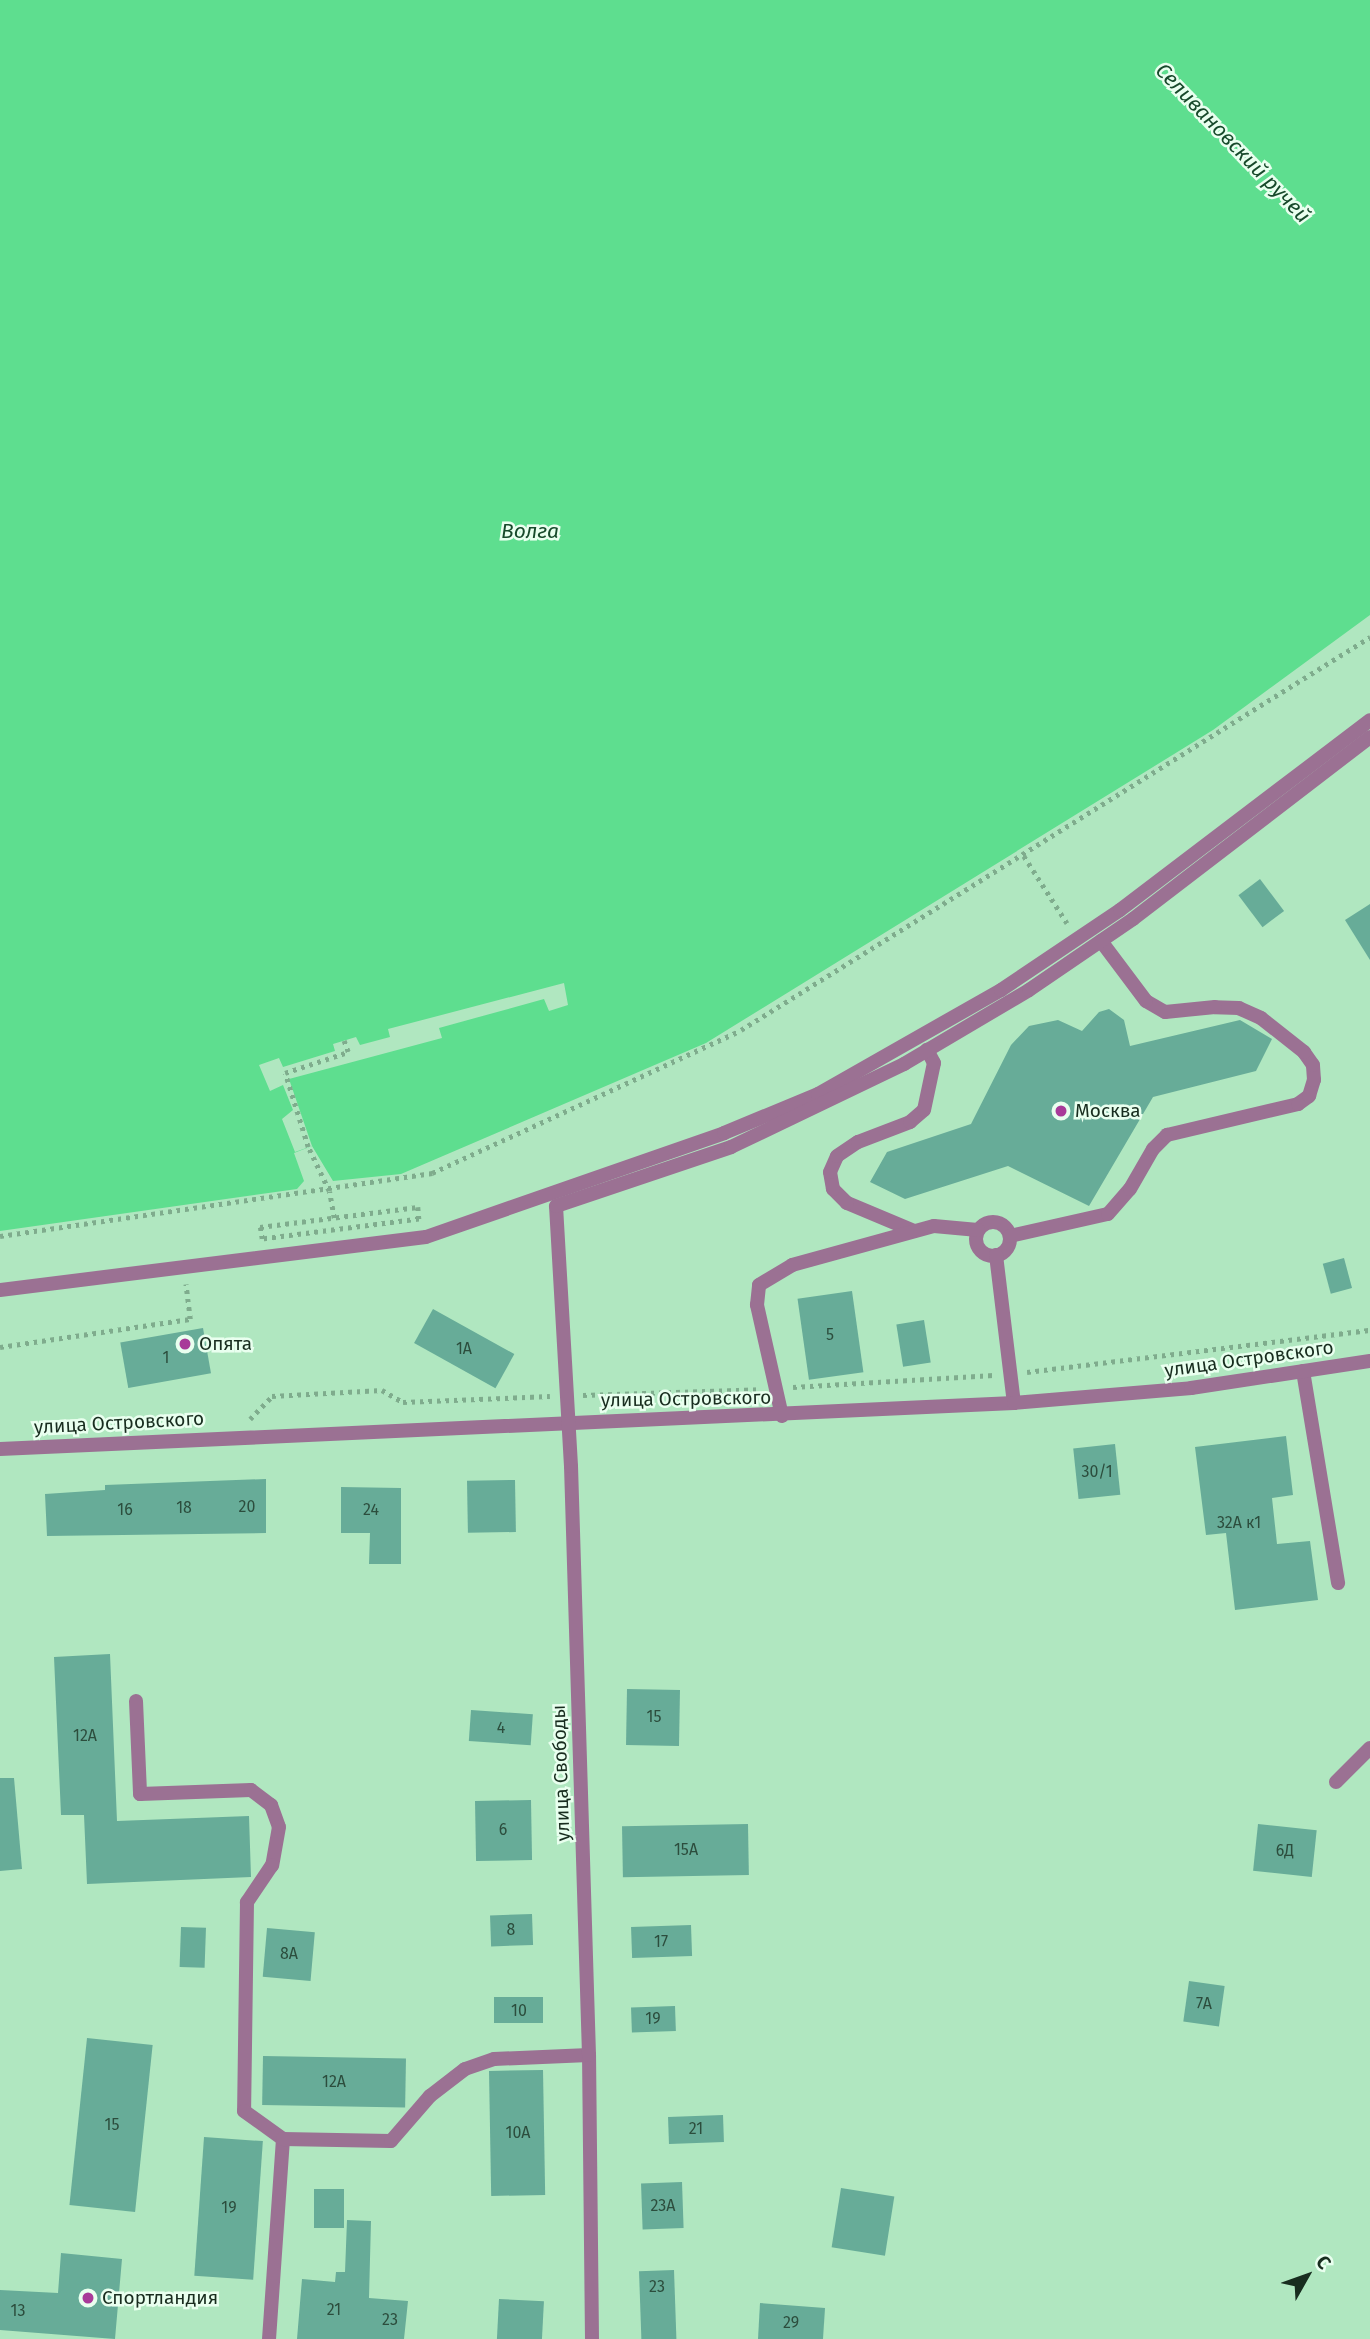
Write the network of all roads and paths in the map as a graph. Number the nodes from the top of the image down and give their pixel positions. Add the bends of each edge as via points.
1 (1370, 637) edge
2 (1370, 720) edge
3 (1370, 737) edge
4 (1024, 856) junction
5 (1078, 939) junction
6 (1101, 941) junction
7 (344, 1041) dead end
8 (927, 1050) junction
9 (329, 1191) junction
10 (334, 1217) junction
11 (419, 1219) dead end
12 (978, 1230) junction
13 (916, 1231) junction
14 (0, 1236) edge
15 (1010, 1236) junction
16 (262, 1239) dead end
17 (996, 1255) junction
18 (184, 1266) junction
19 (0, 1290) edge
20 (1370, 1330) edge
21 (0, 1347) edge
22 (1370, 1360) edge
23 (1303, 1371) junction
24 (1011, 1373) junction
25 (776, 1388) junction
26 (566, 1395) junction
27 (1014, 1403) junction
28 (782, 1416) junction
29 (250, 1419) dead end
30 (568, 1421) junction
31 (0, 1449) edge
32 (1338, 1583) dead end
33 (136, 1701) dead end
34 (1370, 1748) edge
35 (1336, 1782) dead end
36 (589, 2055) junction
37 (283, 2139) junction
38 (269, 2339) edge
39 (592, 2339) edge

1 - 4 path
2 - 5 street
3 - 6 street
4 - 5 path
4 - 9 path via 741,1030 432,1173
5 - 18 street via 1001,990 818,1094 724,1133 426,1237
6 - 8 street
6 - 15 street via 1146,1001 1166,1012 1239,1008 1261,1018 1304,1052 1313,1065 1314,1080 1309,1096 1298,1104 1167,1135 1108,1214
7 - 9 path via 348,1052 285,1073 308,1147
8 - 13 street via 934,1063 925,1111 910,1122 858,1142 837,1156 830,1172 833,1189 847,1203
8 - 26 street, улица Свободы via 824,1106 731,1147 556,1206
9 - 10 path
9 - 14 path
10 - 11 path via 418,1207
10 - 16 path via 260,1227
12 - 13 street via 951,1224
12 - 15 street via 996,1222
12 - 17 street via 977,1246 985,1254
13 - 25 street via 792,1265 759,1285 757,1305
15 - 17 street via 1007,1249
17 - 24 street
18 - 19 street
18 - 21 path via 190,1319
20 - 24 path
22 - 23 street, улица Островского
23 - 27 street, улица Островского via 1191,1388
23 - 32 street
24 - 25 path
24 - 27 street
25 - 26 path
25 - 28 street
26 - 29 path via 403,1402 382,1390 272,1396
26 - 30 street, улица Свободы
27 - 28 street, улица Островского
28 - 30 street, улица Островского
30 - 31 street, улица Островского
30 - 36 street, улица Свободы
33 - 37 street via 140,1794 251,1790 271,1805 279,1827 272,1865 247,1902 244,2111
34 - 35 street
36 - 37 street via 494,2059 465,2069 430,2096 391,2141
36 - 39 street, улица Свободы
37 - 38 street

